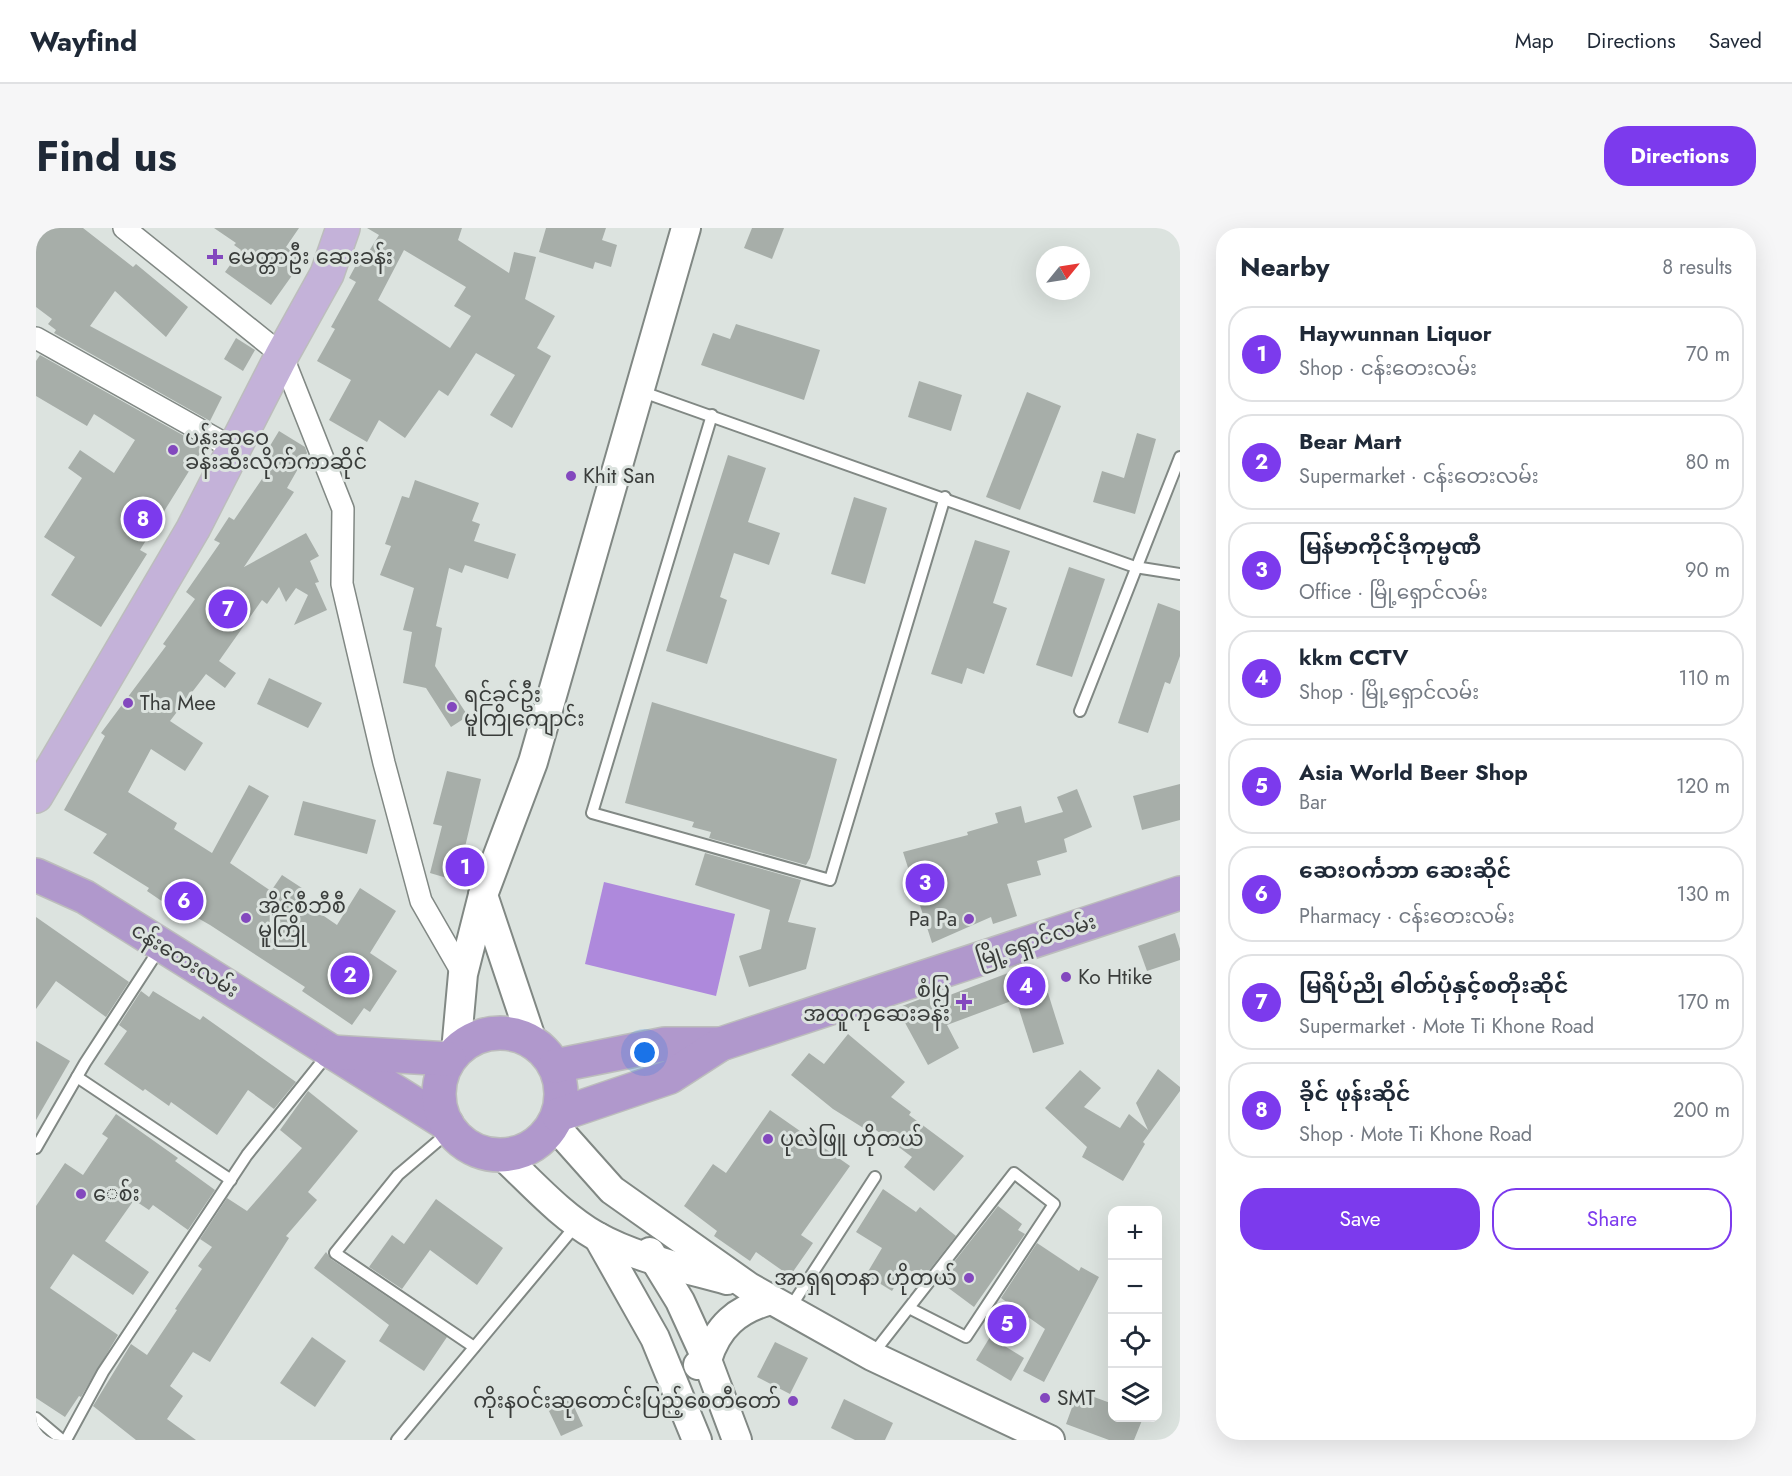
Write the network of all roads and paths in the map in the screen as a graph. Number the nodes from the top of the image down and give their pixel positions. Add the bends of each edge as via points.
1 (124, 228) edge
2 (343, 228) edge
3 (686, 228) edge
4 (36, 338) edge
5 (282, 355) junction
6 (639, 391) junction
7 (712, 415) junction
8 (234, 449) junction
9 (1180, 457) edge
10 (945, 497) junction
11 (1135, 567) junction
12 (1180, 574) edge
13 (1080, 711) dead end
14 (36, 796) edge
15 (36, 875) edge
16 (1180, 893) edge
17 (483, 895) junction
18 (162, 945) junction
19 (464, 974) junction
20 (532, 1041) junction
21 (720, 1044) junction
22 (330, 1052) junction
23 (453, 1055) junction
24 (555, 1066) junction
25 (77, 1077) junction
26 (556, 1120) junction
27 (449, 1127) junction
28 (36, 1148) edge
29 (502, 1155) junction
30 (875, 1177) dead end
31 (231, 1180) junction
32 (612, 1190) junction
33 (588, 1230) junction
34 (653, 1258) junction
35 (769, 1299) junction
36 (909, 1308) junction
37 (474, 1347) junction
38 (872, 1356) junction
39 (707, 1360) junction
40 (673, 1379) junction
41 (36, 1418) edge
42 (64, 1440) edge
43 (397, 1440) edge
44 (697, 1440) edge
45 (737, 1440) edge
46 (1050, 1440) edge

1 - 5 street
2 - 5 main road via 327,274
3 - 6 main road
4 - 8 street
5 - 8 main road
5 - 19 street via 343,509 342,584 421,901
6 - 7 lane
6 - 17 main road via 533,762
7 - 10 lane
7 - 10 lane via 592,813 830,880
8 - 14 main road via 193,529
9 - 11 lane
10 - 11 lane
11 - 12 lane
11 - 13 lane
15 - 18 highway, ငန်းတေးလမ်း via 85,897
16 - 21 highway, မြို့ရှောင်လမ်း
17 - 19 main road
17 - 20 main road
18 - 22 highway, ငန်းတေးလမ်း
18 - 25 lane
19 - 23 main road
20 - 23 highway via 506,1032 478,1036
20 - 24 highway
21 - 24 highway, မြို့ရှောင်လမ်း via 665,1044
21 - 26 highway, မြို့ရှောင်လမ်း via 670,1077
22 - 23 highway, ငန်းတေးလမ်း
22 - 27 highway, ငန်းတေးလမ်း
22 - 31 lane
23 - 27 highway via 440,1080 440,1102
24 - 26 highway via 561,1081
25 - 28 lane
25 - 31 lane
26 - 29 highway via 532,1147
26 - 32 main road
27 - 29 highway via 473,1149
27 - 37 lane via 398,1175 335,1252
29 - 33 main road
30 - 35 lane
31 - 42 lane via 103,1372
32 - 34 main road
32 - 35 main road
33 - 34 main road
33 - 37 lane
33 - 40 main road via 655,1338
34 - 35 main road
34 - 39 main road via 680,1301
35 - 38 main road
35 - 39 main road via 736,1314 712,1342
36 - 36 lane via 1014,1173 1054,1204 966,1337
36 - 38 lane
37 - 43 lane
38 - 46 main road
39 - 40 main road
39 - 45 main road
40 - 44 main road
41 - 42 lane

